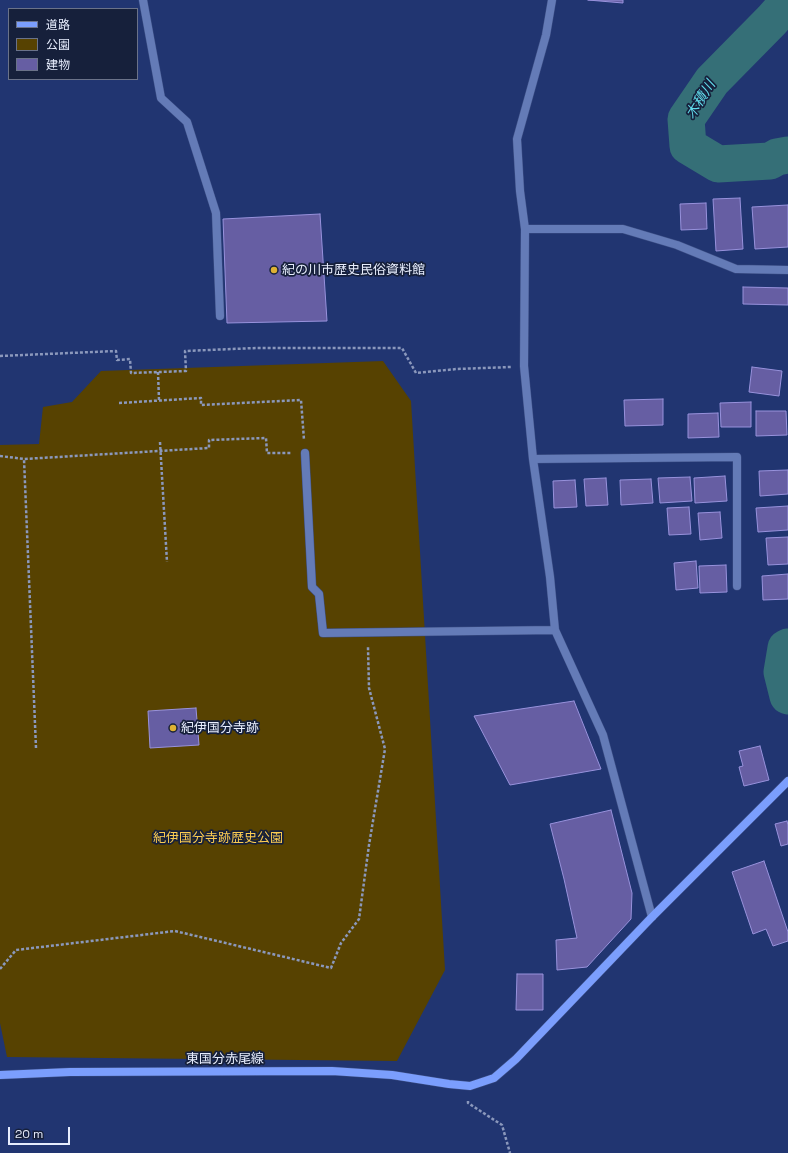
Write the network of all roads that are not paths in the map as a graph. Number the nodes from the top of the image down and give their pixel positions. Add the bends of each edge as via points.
1 (143, 0) edge
2 (552, 0) edge
3 (525, 229) junction
4 (788, 270) edge
5 (220, 316) dead end
6 (305, 453) road end
7 (533, 459) junction
8 (737, 586) dead end
9 (555, 630) junction
10 (788, 781) edge
11 (652, 917) junction
12 (0, 1075) edge

1 - 5 street via 161,98 187,122 216,212
2 - 3 street via 546,35 517,139
3 - 4 street via 623,229 677,245 736,269
3 - 7 street via 524,366
6 - 9 street via 312,588 319,594 323,633
7 - 8 street via 737,457
7 - 9 street
9 - 11 street via 603,735
10 - 11 street, 東国分赤尾線
11 - 12 street, 東国分赤尾線 via 521,1053 494,1078 470,1086 392,1075 332,1071 70,1072

